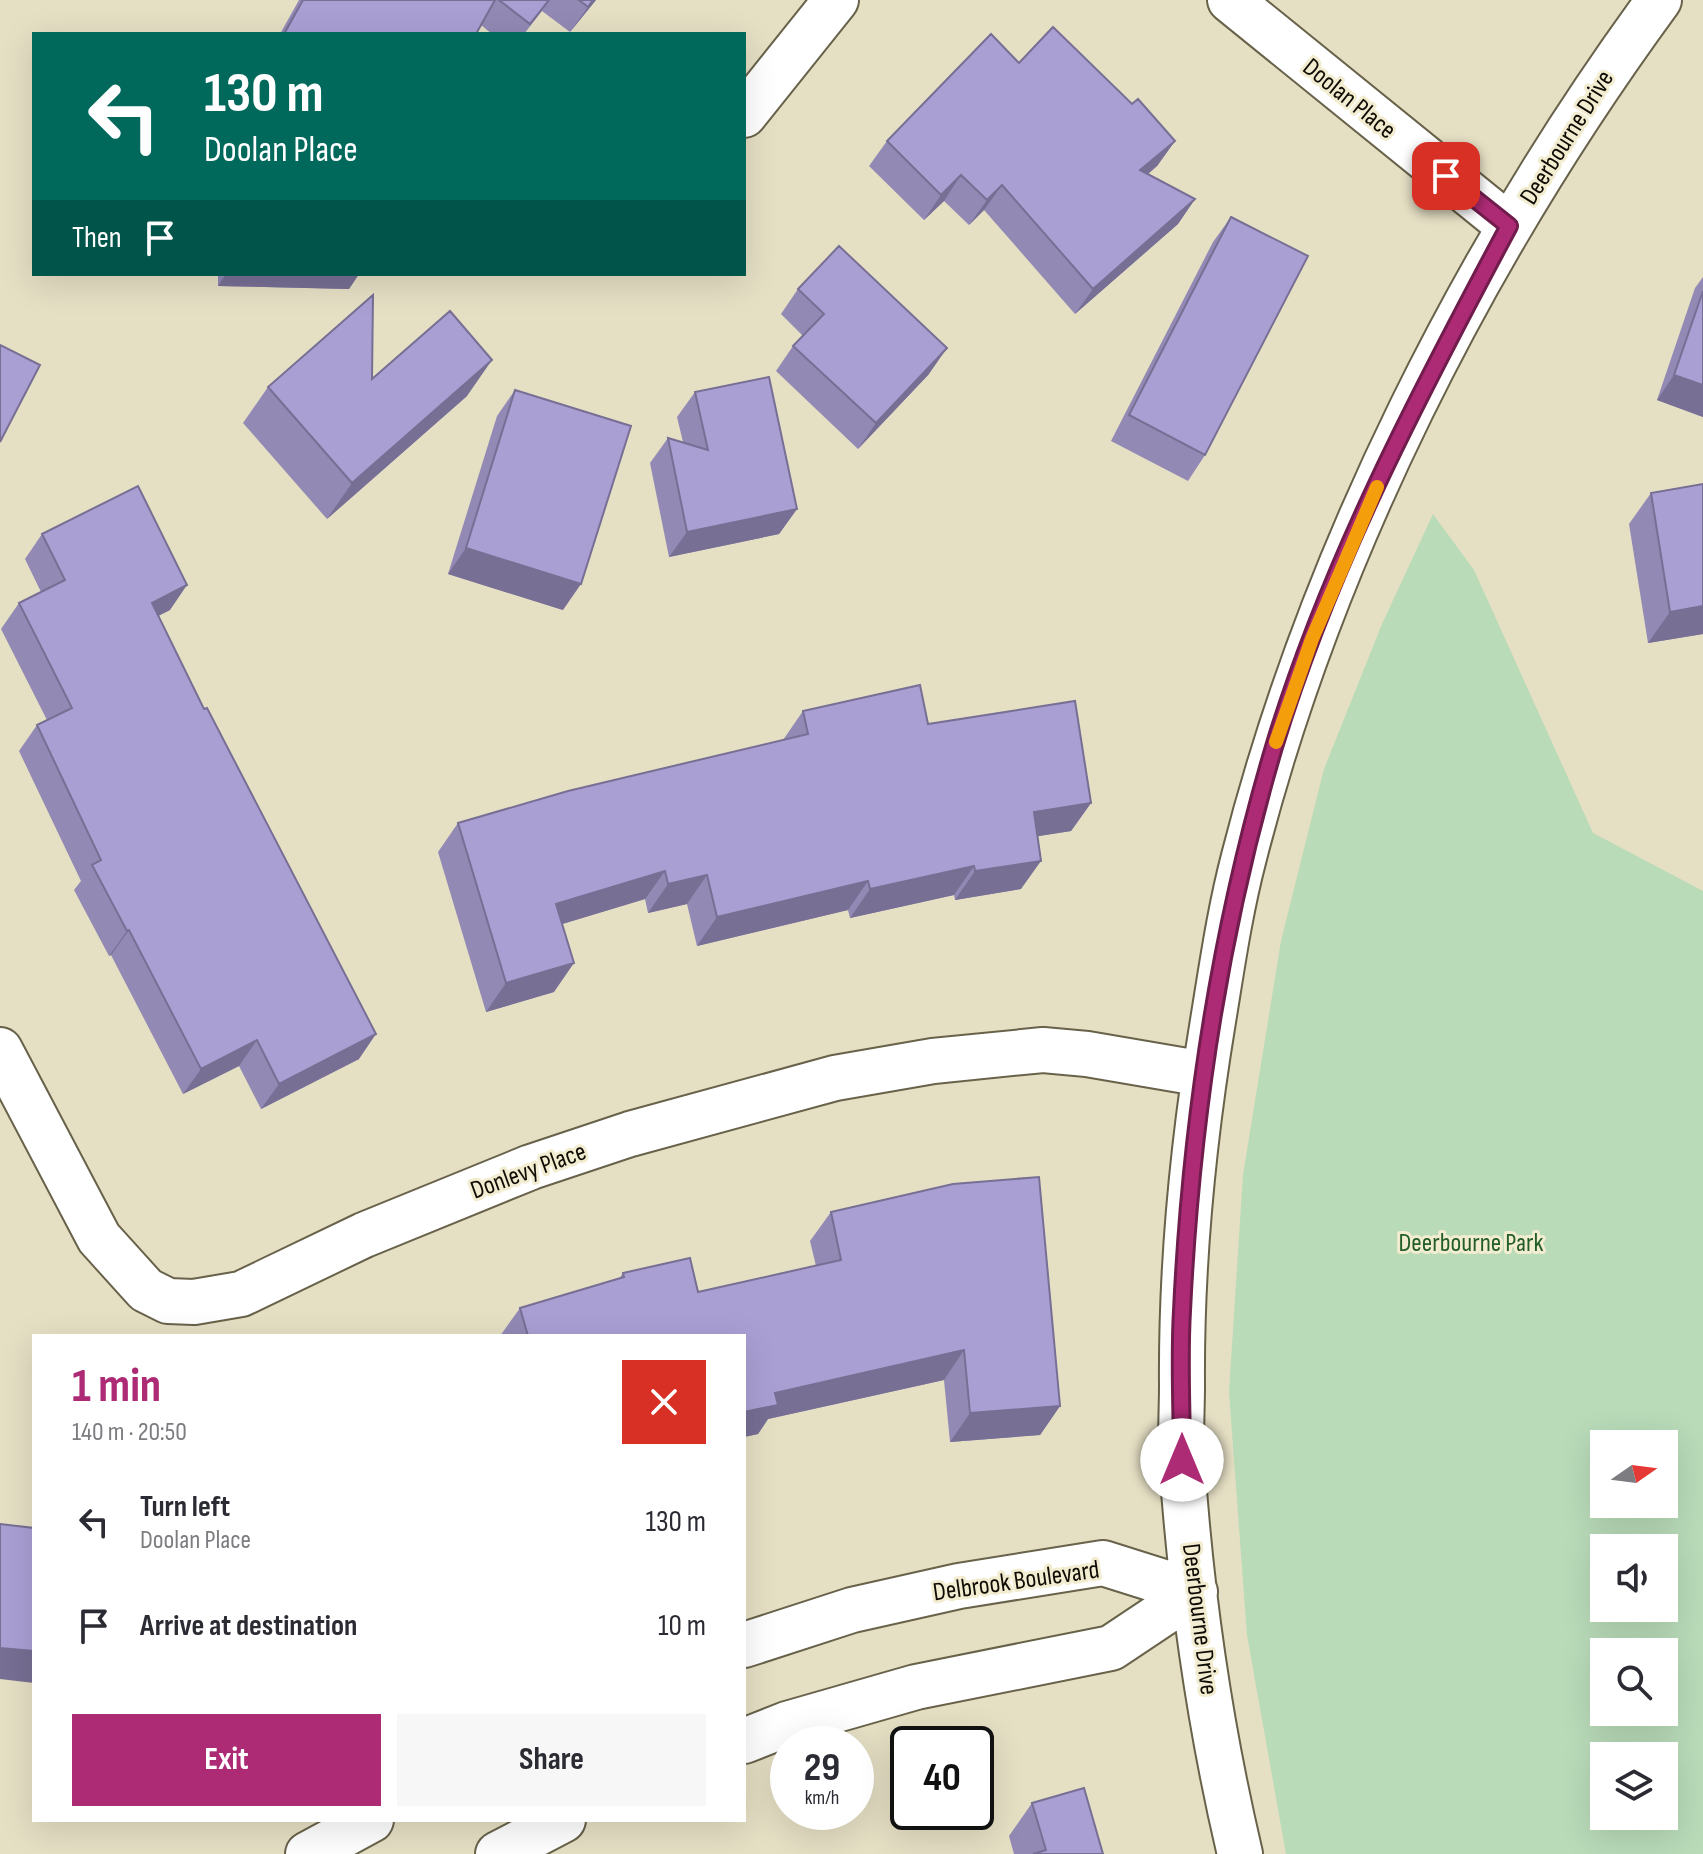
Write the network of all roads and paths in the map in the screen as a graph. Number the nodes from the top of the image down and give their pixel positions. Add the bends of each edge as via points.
1 (836, 0) edge
2 (1230, 0) edge
3 (1659, 0) edge
4 (746, 112) edge
5 (1509, 226) junction
6 (0, 1050) edge
7 (1204, 1074) junction
8 (1195, 1592) junction
9 (746, 1644) edge
10 (746, 1740) edge
11 (367, 1822) edge
12 (559, 1822) edge
13 (308, 1854) edge
14 (498, 1854) edge
15 (1240, 1854) edge

1 - 4 street
2 - 5 street, Doolan Place
3 - 5 street, Deerbourne Drive
5 - 7 street, Deerbourne Drive via 1428,378 1312,639 1243,860
6 - 7 street, Donlevy Place via 99,1238 146,1290 168,1301 194,1302 241,1294 364,1235 531,1167 643,1130 835,1078 1043,1050
7 - 8 street, Deerbourne Drive via 1181,1313 1182,1460
8 - 9 street, Delbrook Boulevard via 1103,1563 852,1610
8 - 10 street via 1111,1648 916,1687
8 - 15 street, Deerbourne Drive
11 - 13 street
12 - 14 street

